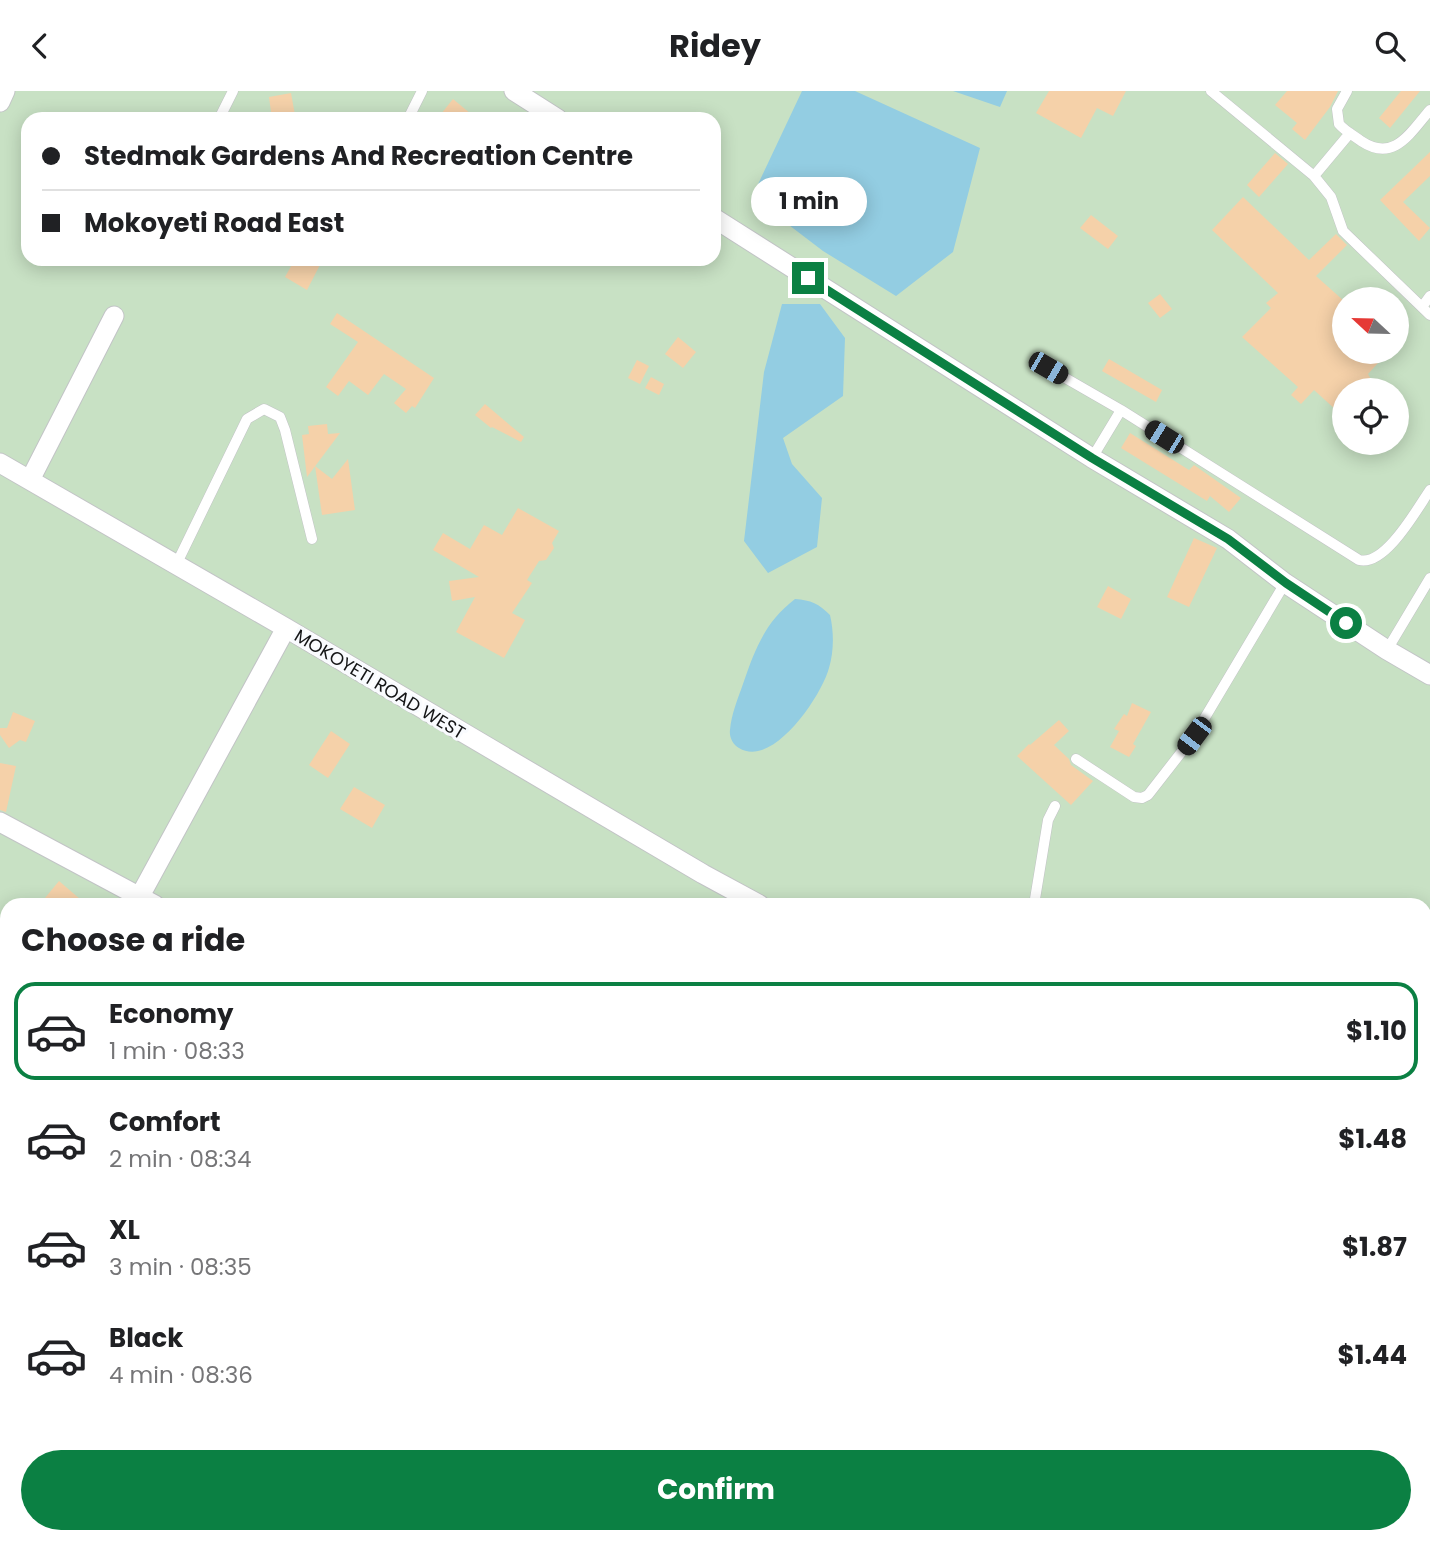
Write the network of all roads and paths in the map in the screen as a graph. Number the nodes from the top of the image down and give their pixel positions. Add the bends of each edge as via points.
1 (5, 91) edge
2 (233, 91) edge
3 (422, 91) edge
4 (514, 91) edge
5 (1211, 91) edge
6 (1347, 91) edge
7 (0, 102) edge
8 (1430, 110) edge
9 (222, 112) edge
10 (412, 112) edge
11 (547, 112) edge
12 (1350, 134) junction
13 (1314, 176) junction
14 (721, 222) edge
15 (1430, 296) edge
16 (1422, 307) junction
17 (1430, 315) edge
18 (114, 316) dead end
19 (1048, 368) dead end
20 (1121, 410) junction
21 (1092, 458) junction
22 (0, 463) edge
23 (30, 480) junction
24 (1430, 490) edge
25 (312, 539) dead end
26 (176, 565) junction
27 (1430, 578) edge
28 (1286, 583) junction
29 (286, 628) junction
30 (1387, 650) junction
31 (1430, 675) edge
32 (1076, 759) dead end
33 (1055, 806) dead end
34 (0, 822) edge
35 (144, 898) edge
36 (149, 898) edge
37 (748, 898) edge
38 (1035, 898) edge

1 - 7 street
2 - 9 lane
3 - 10 lane
4 - 11 street
5 - 13 lane
6 - 12 lane via 1337,109 1339,124
8 - 12 lane via 1393,148 1383,151
12 - 13 lane
13 - 16 lane via 1331,197 1343,231
14 - 21 street
15 - 16 lane
16 - 17 lane
18 - 23 street
19 - 20 lane
20 - 21 lane
20 - 24 lane via 1365,561 1399,536
21 - 28 street via 1228,539
22 - 23 street, MOKOYETI ROAD WEST
23 - 26 street, MOKOYETI ROAD WEST
25 - 26 lane via 285,430 280,417 264,409 247,419
26 - 29 street, MOKOYETI ROAD WEST
27 - 30 lane
28 - 30 street
28 - 32 lane via 1194,736 1148,795 1134,797
29 - 36 street
29 - 37 street, MOKOYETI ROAD WEST
30 - 31 street
33 - 38 lane via 1048,820
34 - 35 street

